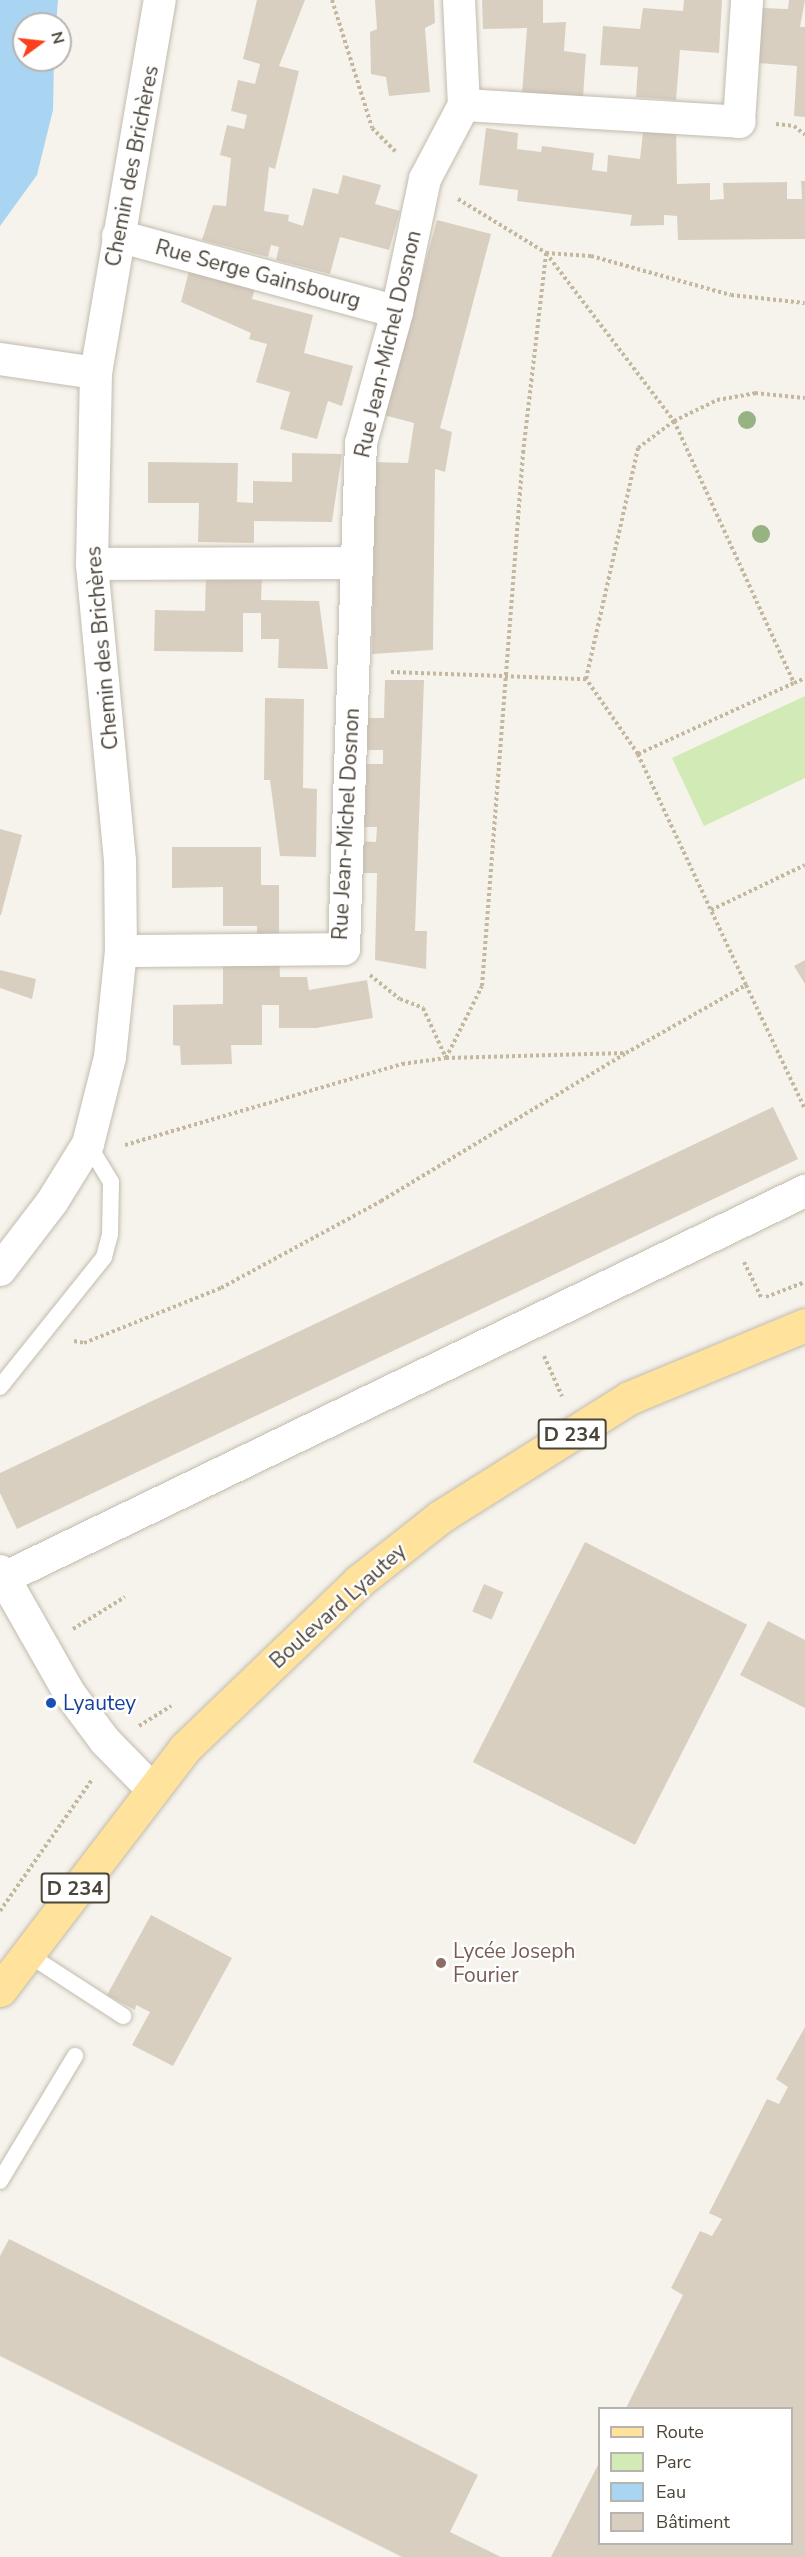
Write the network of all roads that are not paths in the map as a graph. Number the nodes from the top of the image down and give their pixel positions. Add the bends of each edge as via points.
1 (160, 0) edge
2 (459, 0) edge
3 (747, 0) edge
4 (464, 105) junction
5 (118, 236) junction
6 (397, 312) junction
7 (0, 359) edge
8 (96, 373) junction
9 (356, 563) junction
10 (92, 564) junction
11 (121, 951) junction
12 (88, 1144) junction
13 (805, 1191) edge
14 (0, 1270) edge
15 (805, 1325) edge
16 (0, 1387) edge
17 (2, 1574) edge
18 (152, 1789) junction
19 (26, 1953) junction
20 (1, 1984) edge
21 (123, 2016) dead end
22 (75, 2056) dead end
23 (0, 2181) edge

1 - 5 street, Chemin des Brichères
2 - 4 street
3 - 4 street via 739,122
4 - 6 street, Rue Jean-Michel Dosnon via 425,179
5 - 6 street, Rue Serge Gainsbourg
5 - 8 street, Chemin des Brichères
6 - 9 street, Rue Jean-Michel Dosnon via 361,443
7 - 8 street
8 - 10 street, Chemin des Brichères
9 - 10 street
9 - 11 street, Rue Jean-Michel Dosnon via 344,949
10 - 11 street, Chemin des Brichères via 120,861
11 - 12 street, Chemin des Brichères via 110,1057
12 - 14 street, Chemin des Brichères via 52,1202
12 - 16 lane via 111,1182 110,1235 104,1257
13 - 17 street
15 - 18 main road, Boulevard Lyautey / D 234 via 629,1398 440,1517 359,1581 185,1748
17 - 18 street via 42,1649 92,1724
18 - 19 main road, Boulevard Lyautey / D 234
19 - 20 main road, Boulevard Lyautey / D 234
19 - 21 lane
22 - 23 lane

